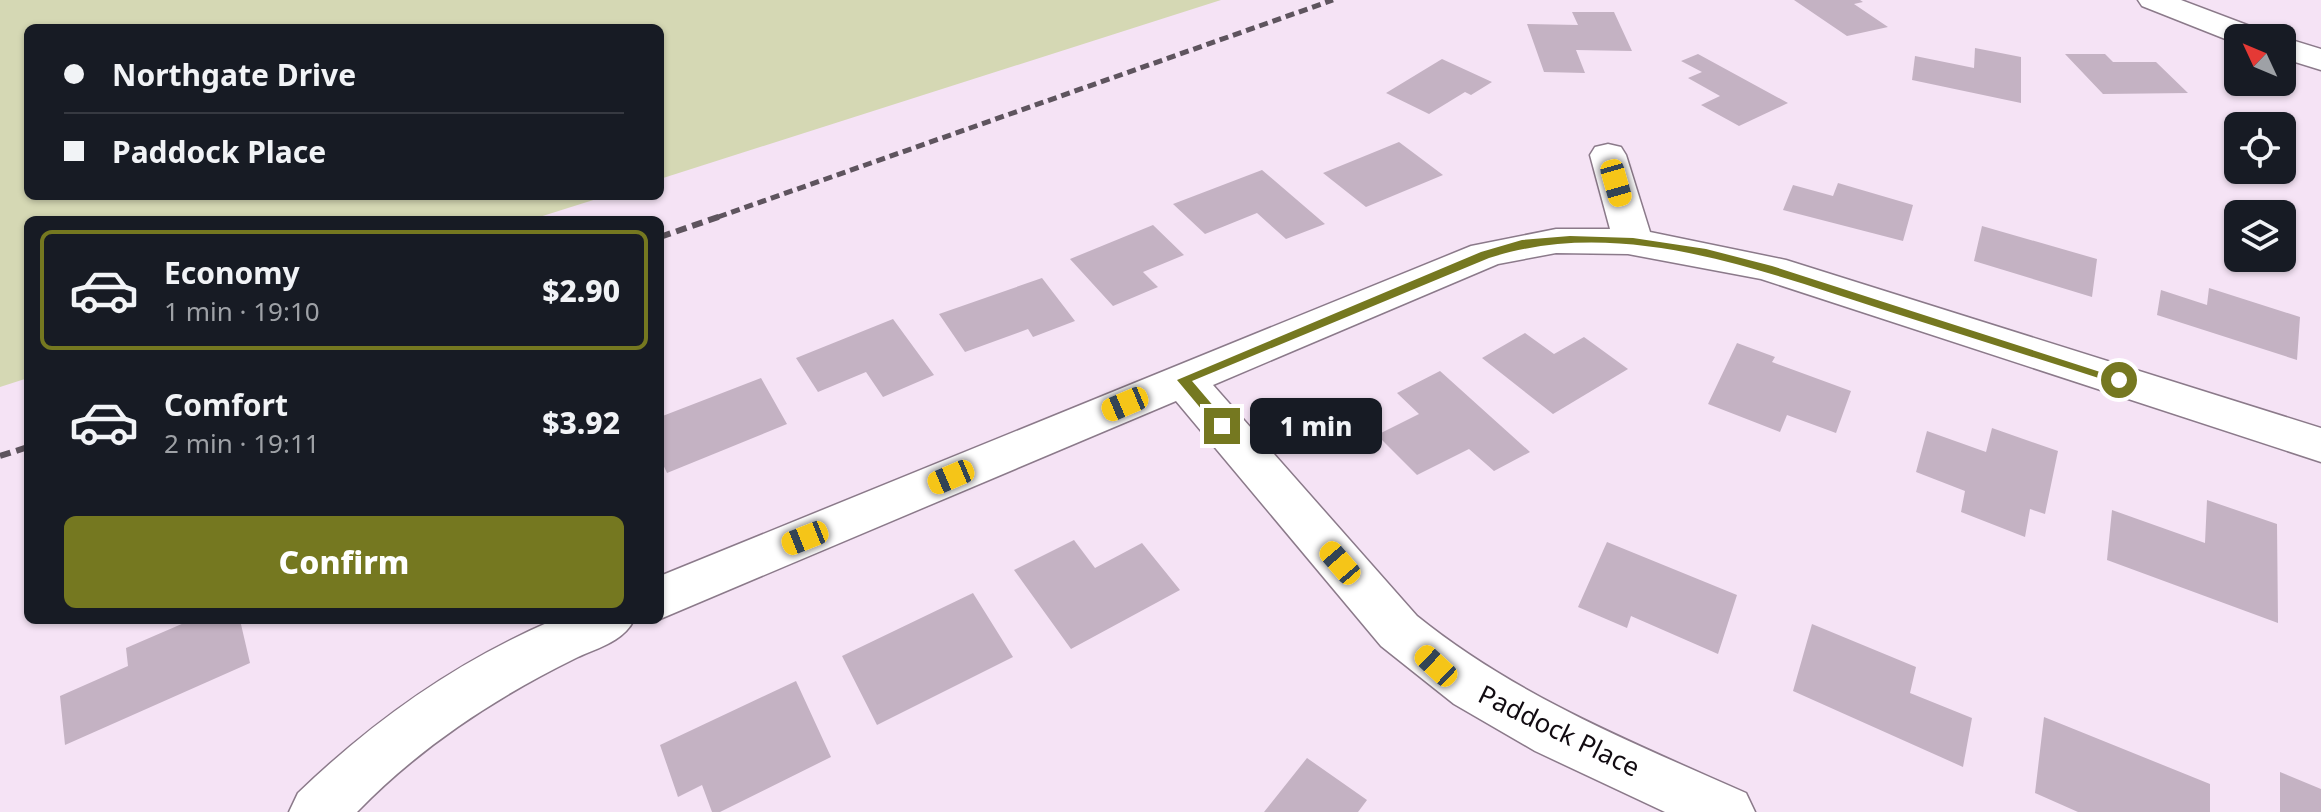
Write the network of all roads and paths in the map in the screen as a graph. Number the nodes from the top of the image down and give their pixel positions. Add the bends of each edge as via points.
1 (2153, 0) edge
2 (2224, 27) edge
3 (2296, 52) edge
4 (2321, 60) edge
5 (1608, 155) dead end
6 (1633, 241) junction
7 (1183, 380) junction
8 (2321, 445) edge
9 (664, 596) edge
10 (599, 624) edge
11 (318, 812) edge
12 (1726, 812) edge

1 - 2 street
3 - 4 street
5 - 6 street
6 - 7 street via 1522,243
6 - 8 street via 1772,269
7 - 9 street
7 - 12 street, Paddock Place via 1399,631 1436,666 1500,707
10 - 11 street via 495,671 427,714 363,764

